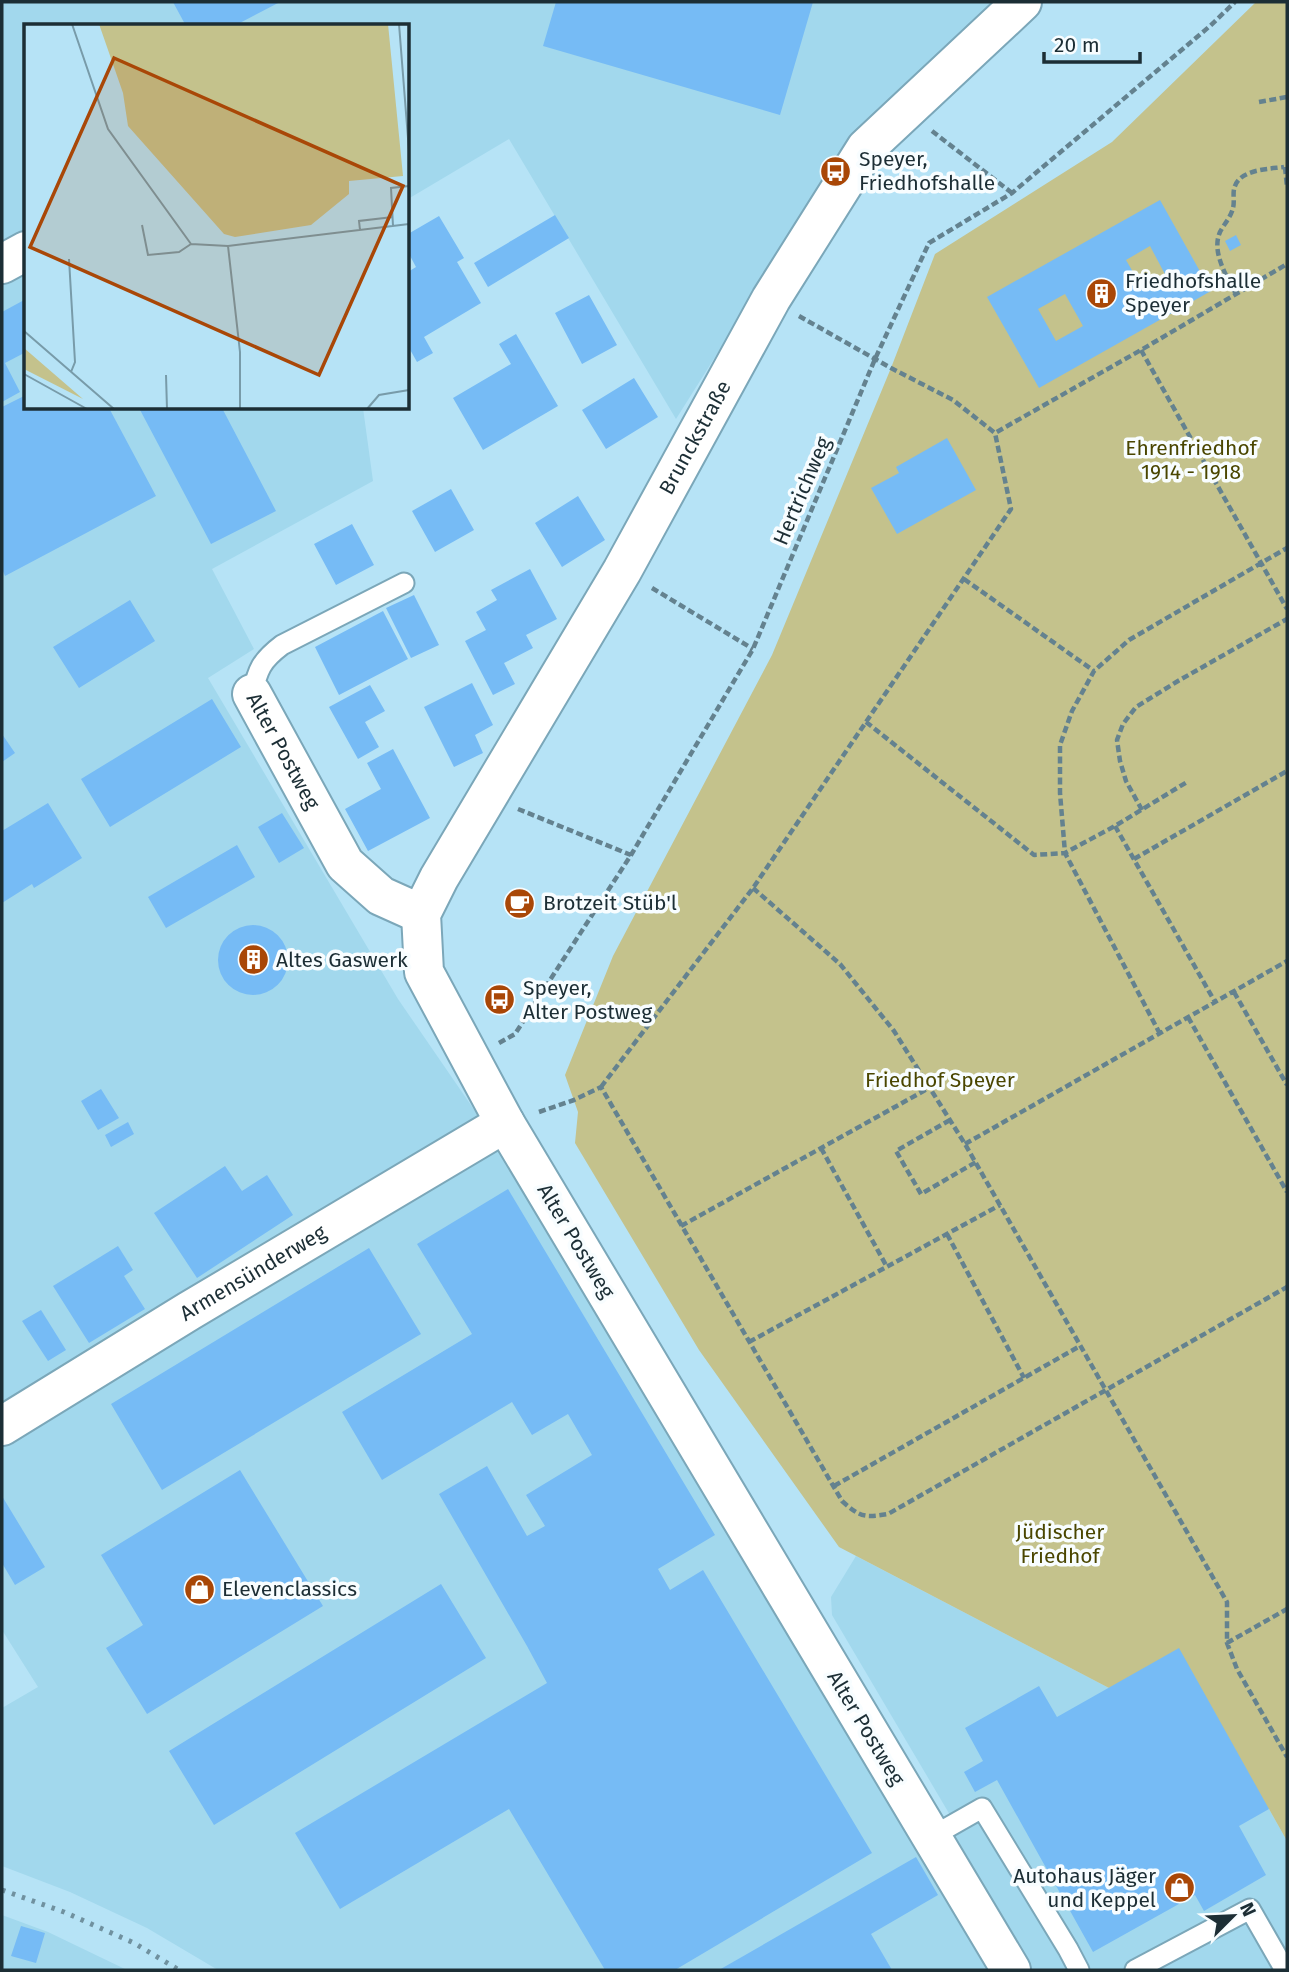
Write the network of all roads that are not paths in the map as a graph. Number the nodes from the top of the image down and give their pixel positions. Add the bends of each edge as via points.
1 (1022, 2) edge
2 (24, 252) edge
3 (2, 264) edge
4 (404, 583) dead end
5 (252, 694) joint
6 (421, 914) junction
7 (505, 1123) junction
8 (2, 1426) edge
9 (931, 1837) junction
10 (1011, 1970) edge
11 (1079, 1970) edge
12 (1135, 1970) edge
13 (1285, 1970) edge

1 - 6 street, Brunckstraße via 866,148 771,299 622,571
2 - 3 street
4 - 5 lane, Alter Postweg via 282,645 265,658
5 - 6 street, Alter Postweg via 345,863 381,896
6 - 7 street, Alter Postweg via 424,972
7 - 8 street, Armensünderweg
7 - 9 street, Alter Postweg
9 - 10 street, Alter Postweg
9 - 11 lane via 982,1808
12 - 13 lane via 1250,1909

